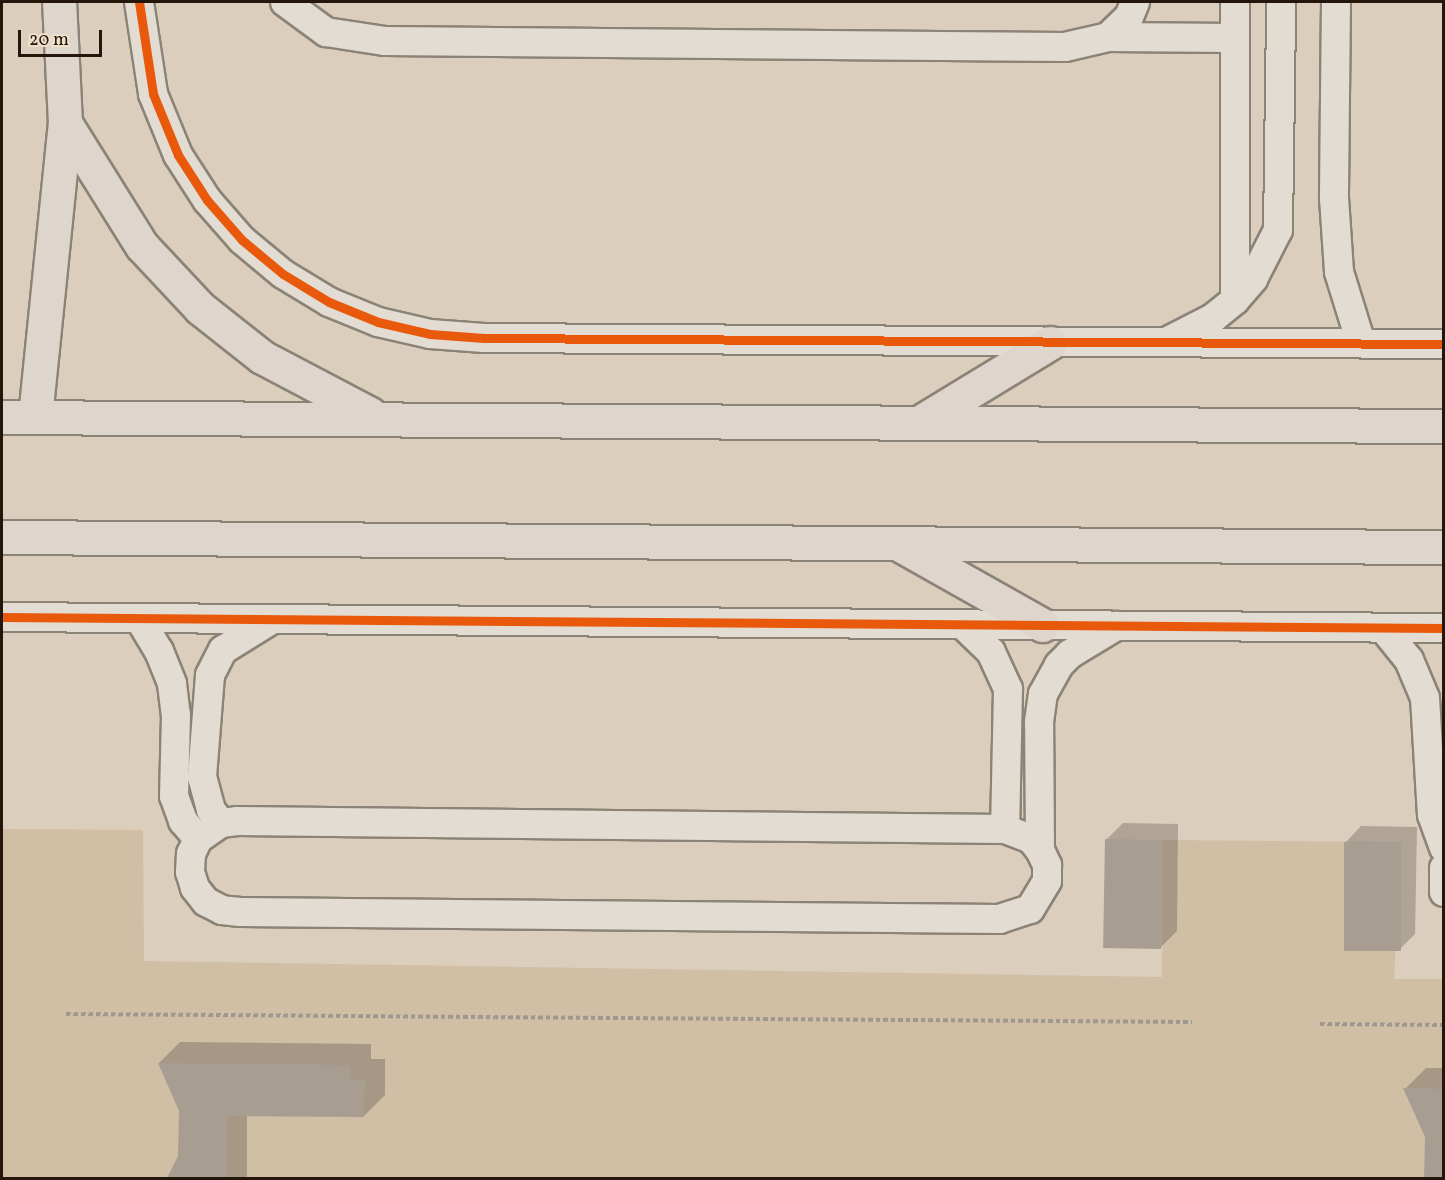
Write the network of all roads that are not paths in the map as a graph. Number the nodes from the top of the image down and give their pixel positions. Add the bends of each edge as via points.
1 (59, 2) edge
2 (139, 2) edge
3 (285, 2) edge
4 (1135, 2) edge
5 (1235, 2) edge
6 (1281, 2) edge
7 (1336, 2) edge
8 (1108, 37) junction
9 (1235, 38) junction
10 (65, 123) junction
11 (1235, 300) junction
12 (1050, 343) junction
13 (1361, 343) junction
14 (1162, 344) junction
15 (1443, 344) edge
16 (2, 417) edge
17 (35, 417) junction
18 (377, 418) junction
19 (920, 422) junction
20 (1443, 426) edge
21 (2, 537) edge
22 (897, 544) junction
23 (1443, 547) edge
24 (2, 617) edge
25 (139, 618) junction
26 (271, 620) junction
27 (962, 624) junction
28 (1042, 625) junction
29 (1116, 626) junction
30 (1383, 628) junction
31 (1443, 628) edge
32 (1005, 829) junction
33 (210, 831) junction
34 (1443, 849) edge
35 (1040, 850) junction
36 (1443, 868) edge
37 (1443, 892) edge

1 - 10 main road
2 - 12 street via 153,94 178,155 207,200 242,240 283,274 329,302 378,322 430,334 483,338
3 - 8 street via 326,32 385,41 1065,47
4 - 8 street via 1129,17
5 - 9 street
6 - 11 street via 1278,230 1253,279
7 - 13 street via 1334,198 1339,272
8 - 9 street
9 - 11 street
10 - 17 main road
10 - 18 main road via 142,246 200,308 238,340 296,378
11 - 14 street via 1213,318
12 - 14 street
12 - 19 main road
13 - 14 street
13 - 15 street
16 - 17 main road
17 - 18 main road
18 - 19 main road
19 - 20 main road
21 - 22 main road
22 - 23 main road
22 - 28 main road
24 - 25 street
25 - 26 street
25 - 33 street via 159,651 172,684 176,715 174,796 183,821
26 - 27 street
26 - 33 street via 223,650 210,675 202,777 210,810
27 - 28 street
27 - 32 street via 991,652 1008,689
28 - 29 street
29 - 30 street
29 - 35 street via 1070,654 1043,694 1039,722
30 - 31 street
30 - 34 street via 1409,660 1423,692 1432,814
32 - 33 street
32 - 35 street via 1031,839
33 - 35 street via 191,854 190,872 195,888 206,902 222,910 240,912 1000,918 1030,909 1041,897 1047,865
36 - 37 street

